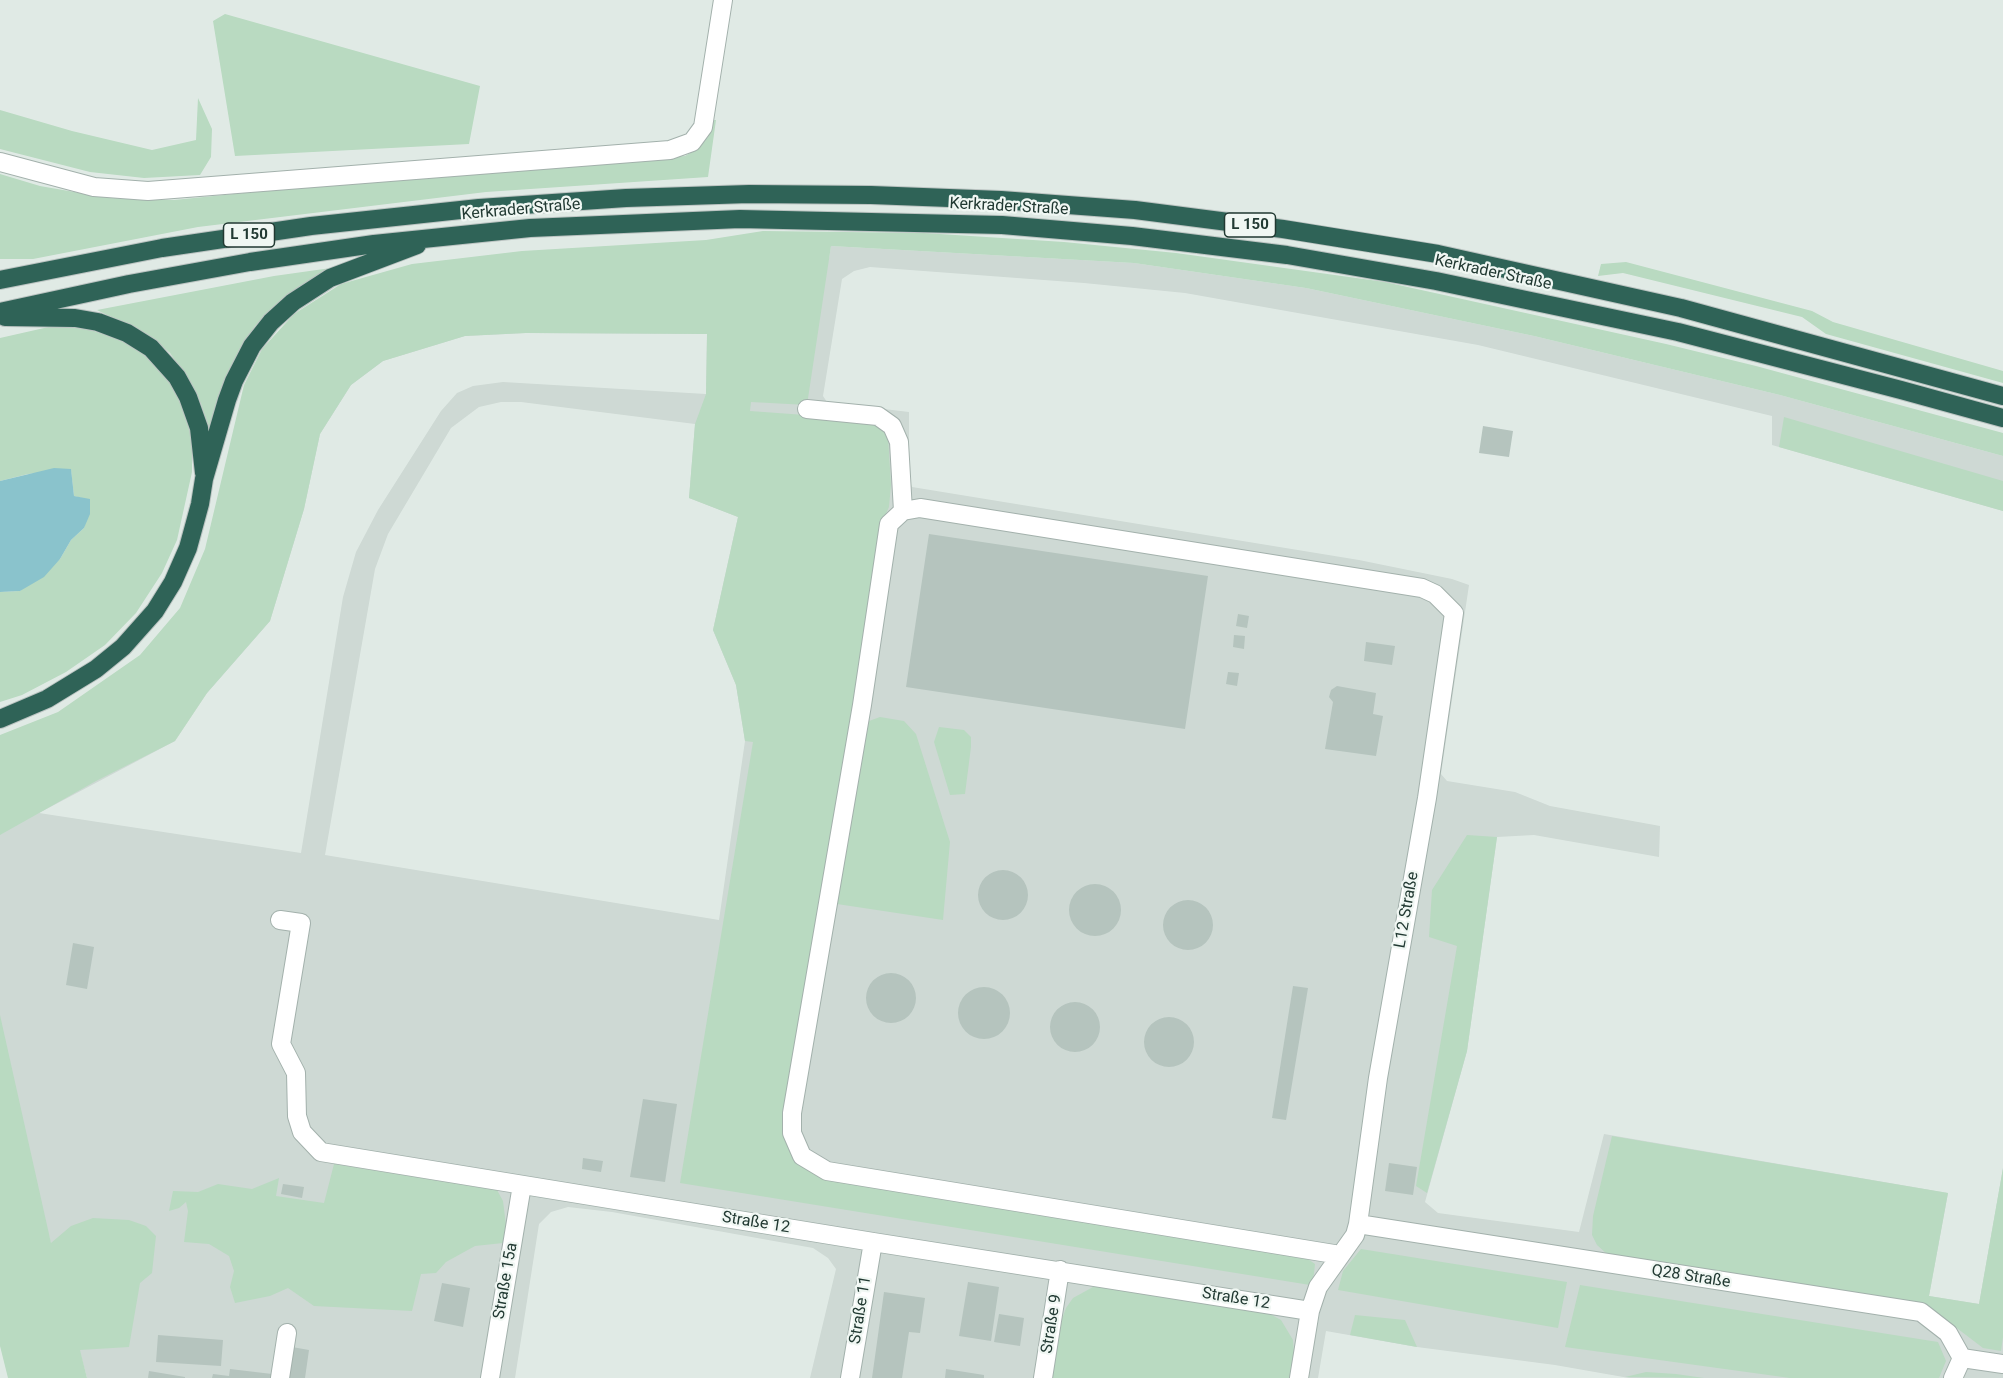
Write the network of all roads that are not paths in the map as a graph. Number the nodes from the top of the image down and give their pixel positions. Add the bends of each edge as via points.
1 (723, 0) edge
2 (0, 162) edge
3 (438, 237) junction
4 (0, 280) edge
5 (0, 314) edge
6 (2003, 396) edge
7 (807, 409) dead end
8 (2003, 418) edge
9 (204, 479) junction
10 (903, 511) junction
11 (0, 719) edge
12 (280, 920) dead end
13 (522, 1185) junction
14 (1358, 1224) junction
15 (873, 1242) junction
16 (1340, 1255) junction
17 (1060, 1270) junction
18 (1310, 1311) junction
19 (287, 1333) dead end
20 (1962, 1358) junction
21 (2003, 1364) edge
22 (280, 1378) edge
23 (490, 1378) edge
24 (850, 1378) edge
25 (1043, 1378) edge
26 (1299, 1378) edge
27 (1953, 1378) edge

1 - 2 street via 703,127 692,142 670,150 148,191 94,187
3 - 5 highway, Kerkrader Straße / L 150 via 250,262 129,284
3 - 8 highway, Kerkrader Straße / L 150 via 572,225 740,219 1002,225 1132,236 1287,255 1470,288 1678,332
3 - 9 highway, L 150 via 330,278 271,322 252,346 234,381
4 - 6 highway, Kerkrader Straße / L 150 via 185,244 479,208 748,194 1001,200 1135,210 1438,254 1681,308
5 - 9 highway, L 150 via 98,322 151,348 177,377 188,397 199,428
7 - 10 street via 878,416 892,426 898,442
9 - 11 highway, L 150 via 194,530 181,566 146,623 79,680
10 - 14 street, L12 Straße via 920,508 1411,586 1429,591 1454,614
10 - 16 street via 889,524 792,1113 792,1134 802,1156 827,1171
12 - 13 street, Straße 12 via 301,923 281,1044 296,1073 297,1116 302,1132 321,1152
13 - 15 street, Straße 12
13 - 23 street, Straße 15a
14 - 16 street
14 - 20 street, Q28 Straße via 1921,1312 1948,1333
15 - 17 street, Straße 12
15 - 24 street, Straße 11
16 - 18 street via 1318,1287
17 - 18 street, Straße 12
17 - 25 street, Straße 9
18 - 26 street
19 - 22 street
20 - 21 street
20 - 27 street

